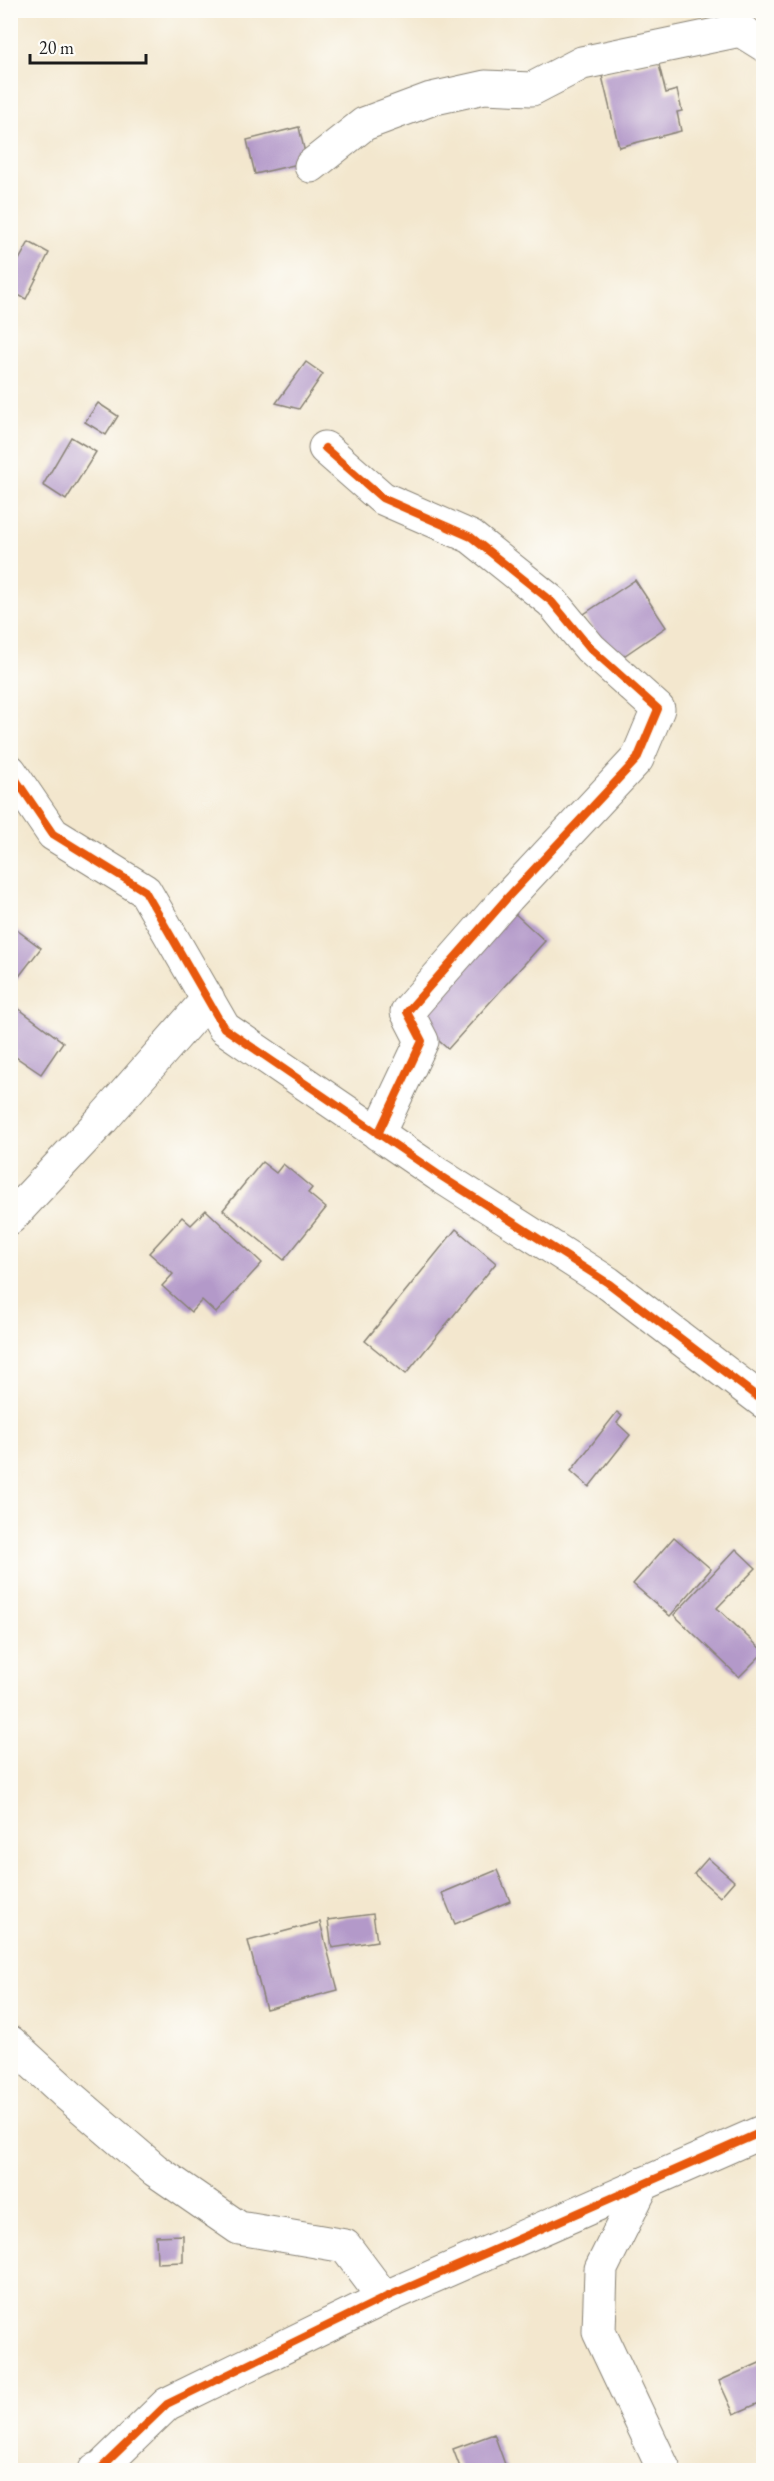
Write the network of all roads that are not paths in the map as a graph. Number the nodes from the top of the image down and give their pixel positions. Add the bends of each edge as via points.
1 (764, 45) edge
2 (311, 166) dead end
3 (325, 448) dead end
4 (10, 771) edge
5 (208, 999) junction
6 (378, 1134) junction
7 (10, 1218) edge
8 (764, 1402) edge
9 (10, 2043) edge
10 (764, 2131) edge
11 (643, 2184) junction
12 (384, 2298) junction
13 (95, 2470) edge
14 (664, 2470) edge

1 - 2 street via 740,30 582,63 532,89 484,87 431,99 364,124
3 - 6 street via 382,498 471,537 552,602 590,648 658,709 637,759 407,1012 422,1041
4 - 5 street via 53,834 145,891
5 - 6 street via 224,1028
5 - 7 street
6 - 8 street via 608,1283
9 - 12 street via 155,2170 239,2228 345,2246
10 - 11 street
11 - 12 street
11 - 14 street via 601,2269 599,2332
12 - 13 street via 167,2404

